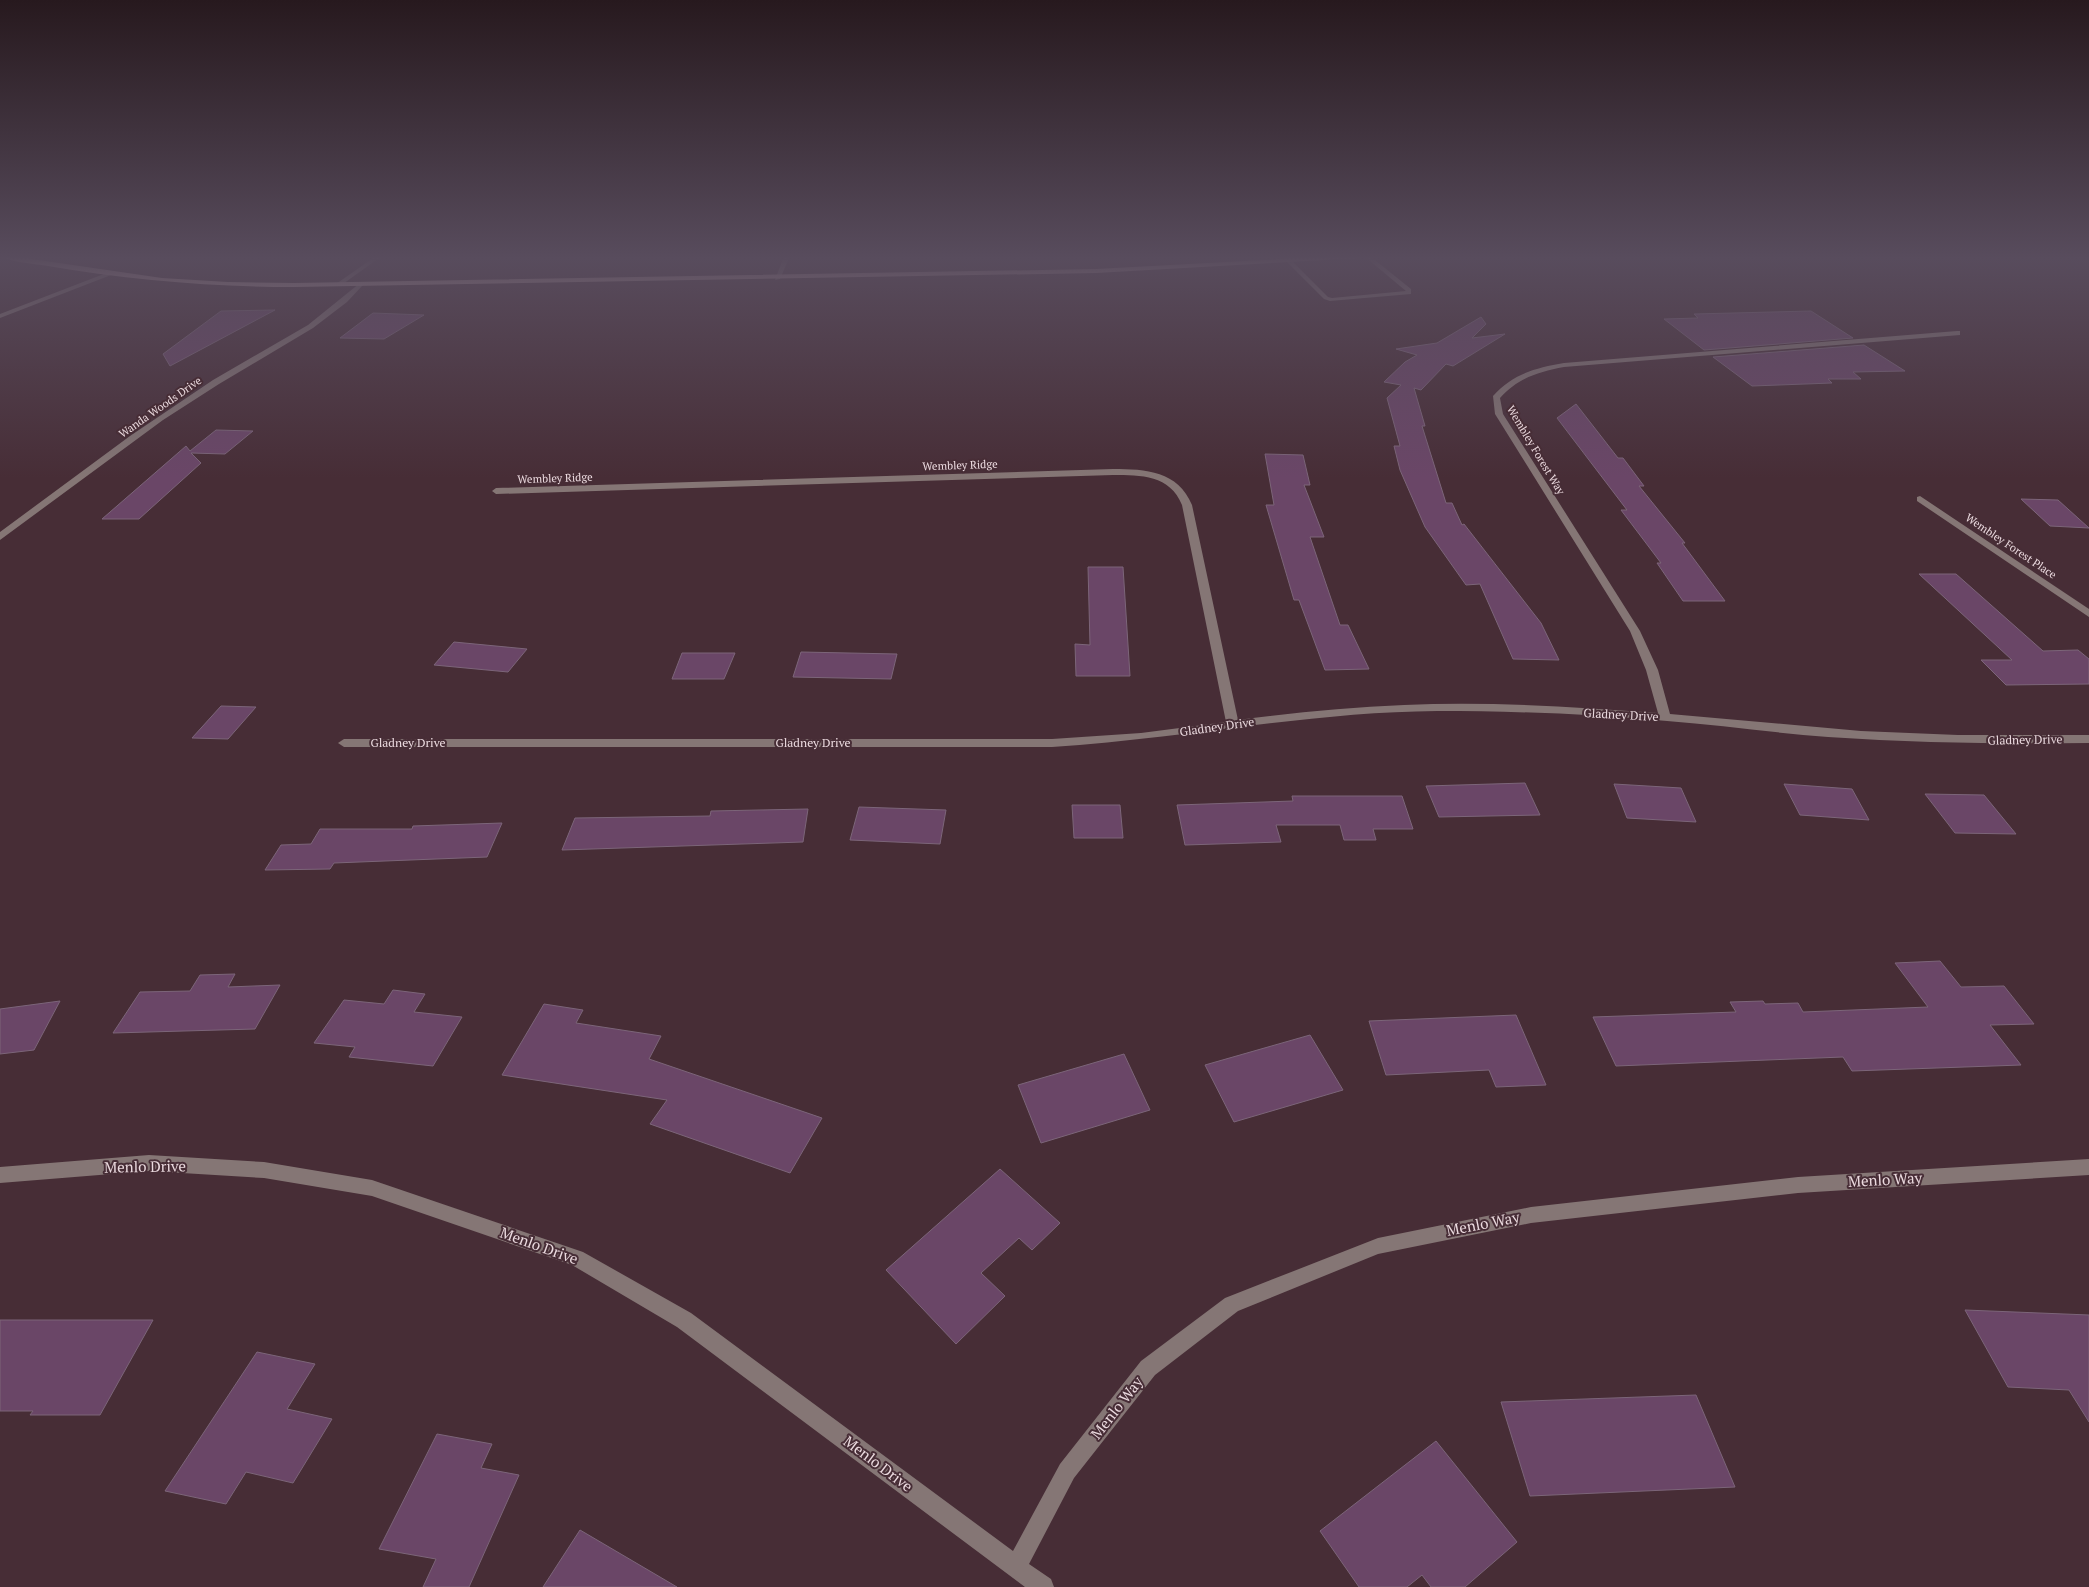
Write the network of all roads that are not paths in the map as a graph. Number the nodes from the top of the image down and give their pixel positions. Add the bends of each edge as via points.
1 (305, 330) edge
2 (1956, 333) dead end
3 (496, 491) dead end
4 (1920, 499) dead end
5 (0, 537) edge
6 (2089, 614) edge
7 (1666, 717) junction
8 (1232, 724) junction
9 (2089, 739) edge
10 (344, 744) dead end
11 (2089, 1167) edge
12 (0, 1175) edge
13 (1016, 1567) junction
14 (1043, 1587) edge

1 - 5 street, Wanda Woods Drive via 216,382 64,486
2 - 7 street, Wembley Forest Way via 1564,365 1532,371 1510,382 1496,398 1499,414 1635,631 1652,670
3 - 8 street, Wembley Ridge via 1101,472 1129,472 1162,478 1178,489 1187,505
4 - 6 street, Wembley Forest Place
7 - 8 street, Gladney Drive via 1406,708 1321,712
7 - 9 street, Gladney Drive via 1827,732 1971,740
8 - 10 street, Gladney Drive via 1110,741 1052,743
11 - 13 street, Menlo Way via 1769,1188 1531,1215 1378,1246 1232,1304 1148,1368 1067,1471
12 - 13 street, Menlo Drive via 148,1163 264,1170 372,1188 577,1258 684,1320
13 - 14 street, Menlo Drive

